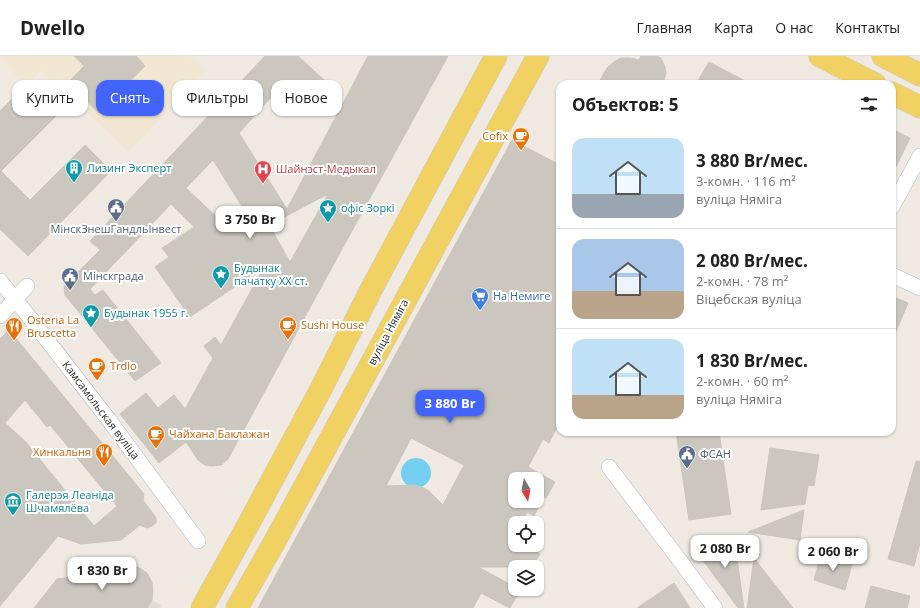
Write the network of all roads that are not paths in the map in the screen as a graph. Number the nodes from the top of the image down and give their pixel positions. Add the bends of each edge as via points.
1 (496, 56) edge
2 (538, 56) edge
3 (820, 56) edge
4 (883, 56) edge
5 (920, 75) edge
6 (867, 80) edge
7 (896, 95) edge
8 (920, 108) edge
9 (920, 156) edge
10 (896, 200) edge
11 (896, 277) edge
12 (0, 281) edge
13 (27, 286) dead end
14 (920, 288) edge
15 (15, 299) junction
16 (0, 316) edge
17 (609, 467) dead end
18 (198, 541) dead end
19 (202, 608) edge
20 (237, 608) edge
21 (715, 608) edge

1 - 19 main road via 321,389
2 - 20 main road, вуліца Няміга
3 - 6 main road
4 - 5 main road
7 - 8 main road
9 - 10 street
11 - 14 street
12 - 15 street, Камсамольская вуліца
13 - 15 street
15 - 16 street
15 - 18 street, Камсамольская вуліца
17 - 21 street

